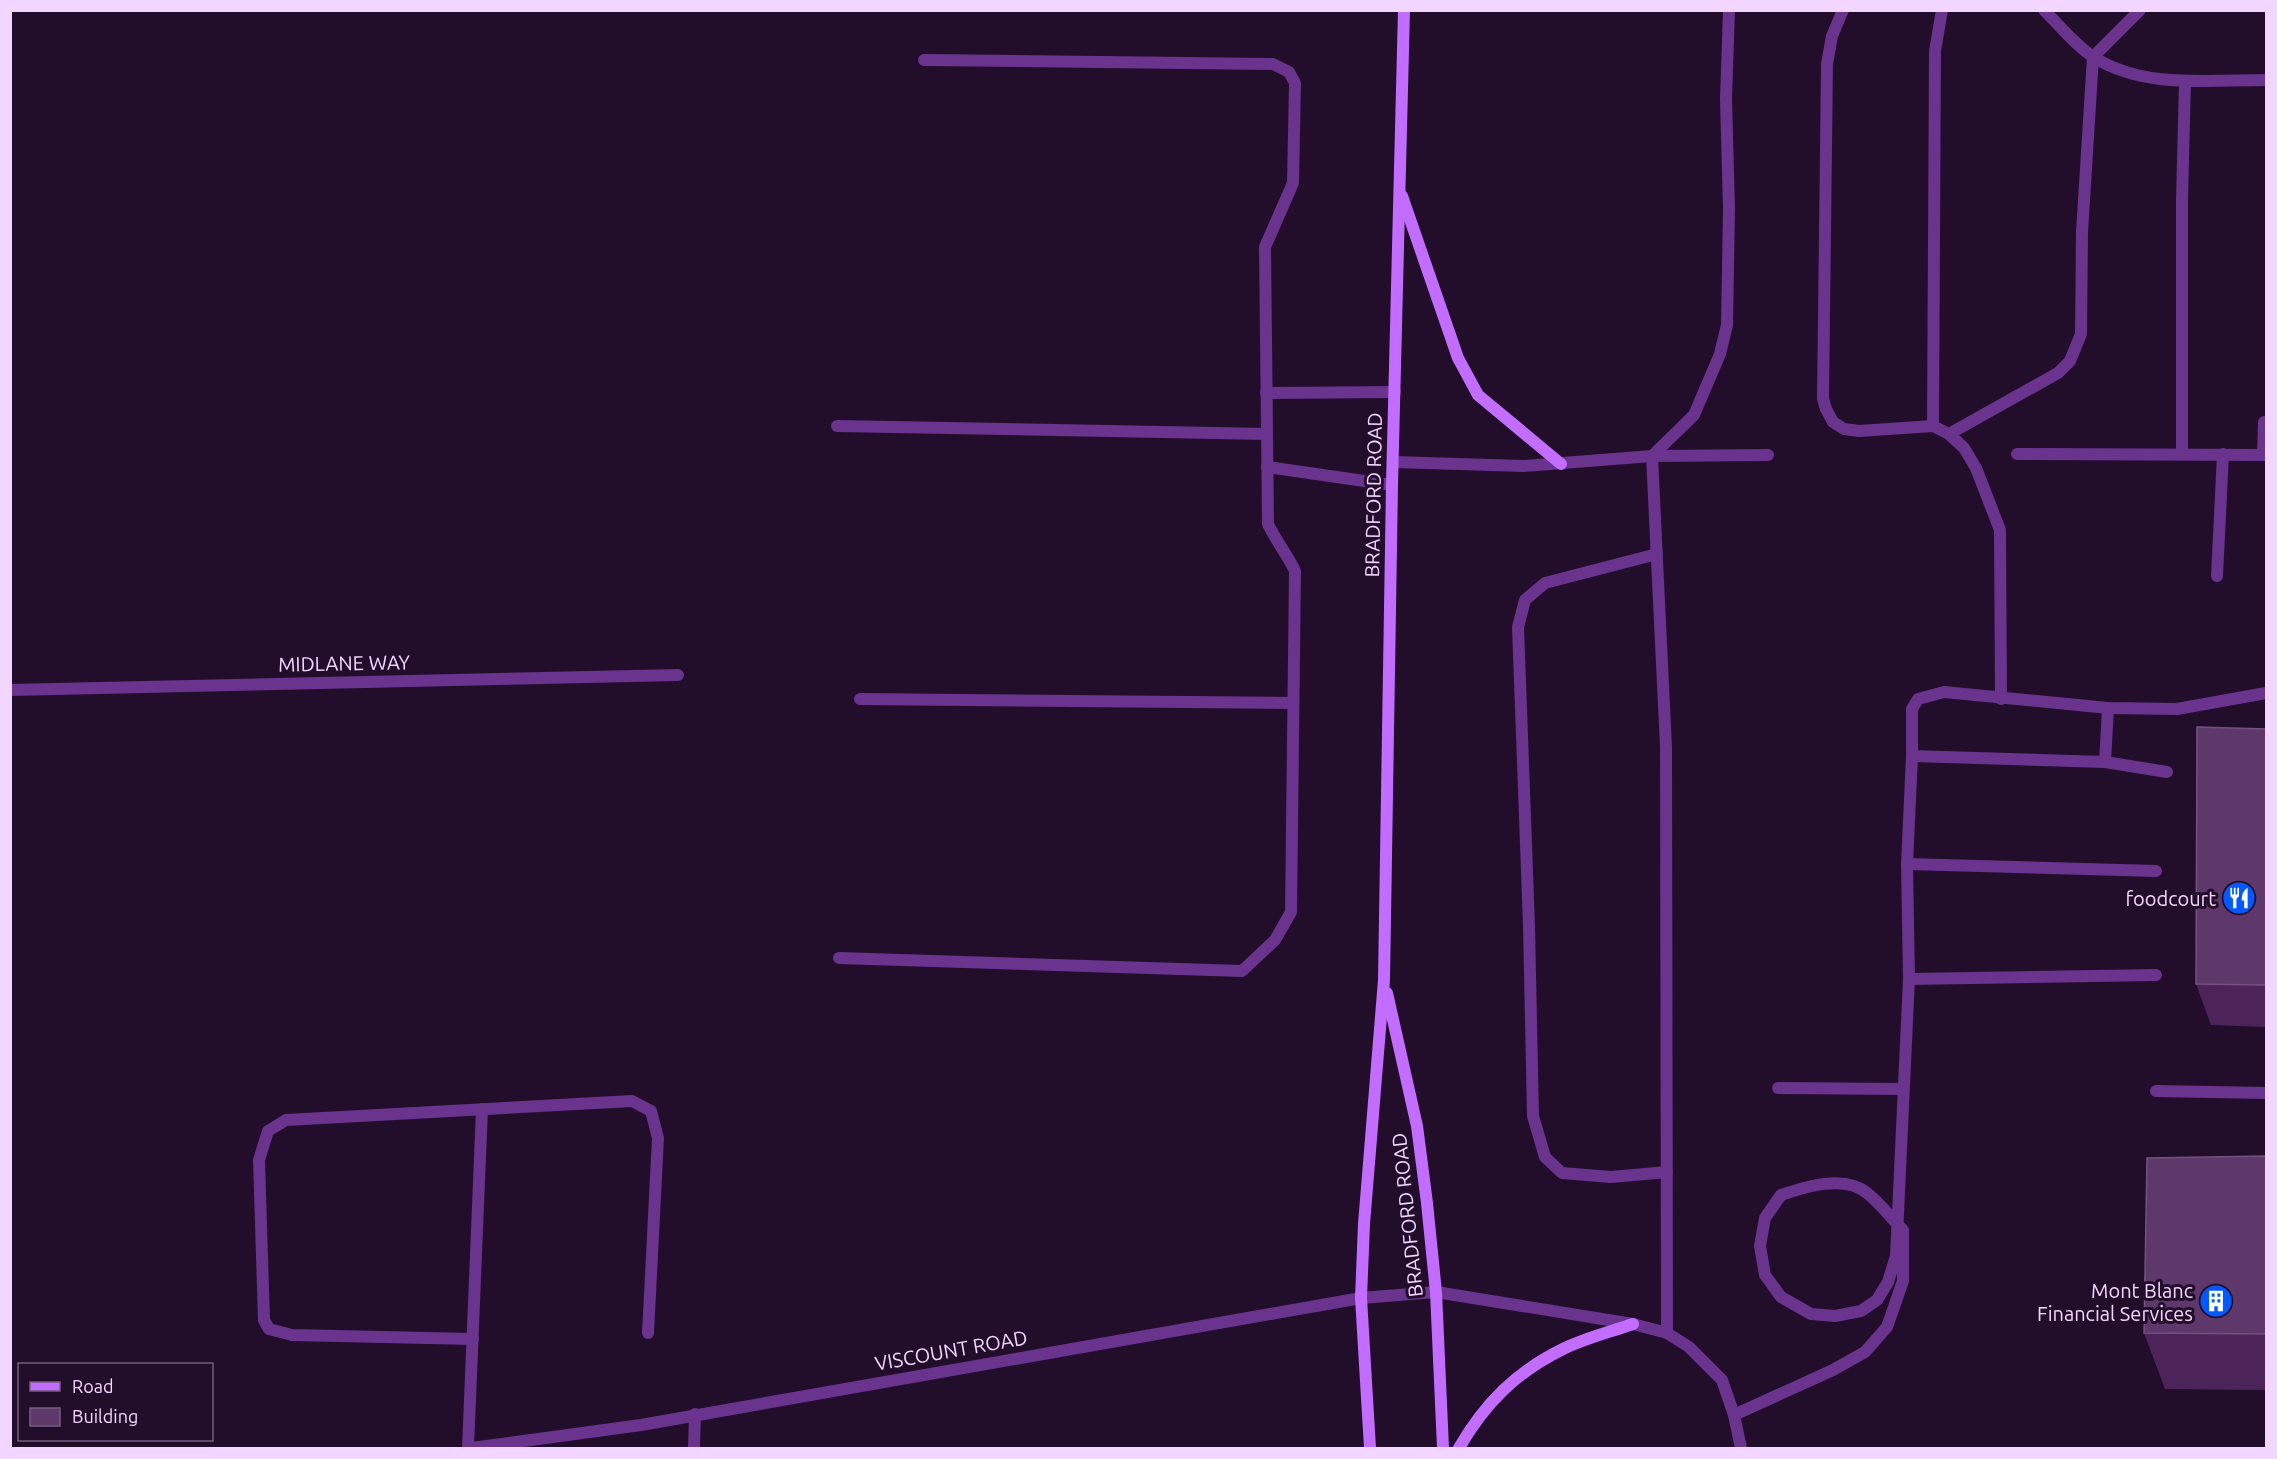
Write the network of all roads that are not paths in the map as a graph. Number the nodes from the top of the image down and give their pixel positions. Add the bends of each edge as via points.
1 (1404, 10) edge
2 (1729, 10) edge
3 (1843, 10) edge
4 (1942, 10) edge
5 (2044, 10) edge
6 (2140, 10) edge
7 (2093, 57) junction
8 (924, 60) dead end
9 (2266, 80) edge
10 (2185, 81) junction
11 (1399, 186) junction
12 (1395, 392) junction
13 (1266, 393) junction
14 (2264, 422) dead end
15 (837, 426) dead end
16 (1933, 426) junction
17 (1267, 434) junction
18 (1949, 434) junction
19 (2017, 454) dead end
20 (2182, 454) junction
21 (2223, 454) junction
22 (2265, 454) edge
23 (1768, 455) dead end
24 (1652, 456) junction
25 (1393, 462) junction
26 (1561, 464) junction
27 (1267, 467) junction
28 (1392, 485) junction
29 (1657, 554) junction
30 (2217, 576) dead end
31 (678, 675) dead end
32 (10, 690) edge
33 (2266, 693) edge
34 (860, 699) dead end
35 (2001, 699) junction
36 (1293, 703) junction
37 (2109, 708) junction
38 (1912, 756) junction
39 (2105, 762) junction
40 (2168, 772) dead end
41 (1907, 864) junction
42 (2156, 871) dead end
43 (838, 958) dead end
44 (2156, 975) dead end
45 (1384, 980) junction
46 (1909, 980) junction
47 (1778, 1088) dead end
48 (1903, 1089) junction
49 (2156, 1091) dead end
50 (2266, 1093) edge
51 (482, 1109) junction
52 (1667, 1172) junction
53 (1436, 1292) junction
54 (1361, 1298) junction
55 (1633, 1324) junction
56 (648, 1333) dead end
57 (1667, 1333) junction
58 (473, 1339) junction
59 (695, 1414) junction
60 (1734, 1415) junction
61 (470, 1449) edge
62 (694, 1449) edge
63 (1370, 1449) edge
64 (1443, 1449) edge
65 (1459, 1449) edge
66 (1741, 1449) edge

1 - 11 street, BRADFORD ROAD
2 - 24 street via 1727,325 1720,354 1694,415
3 - 16 street via 1832,36 1827,64 1826,409 1833,423 1844,429
4 - 16 street via 1935,51
5 - 7 street
6 - 7 street
7 - 10 street via 2118,70
7 - 18 street via 2082,232 2081,334 2070,361 2058,373
8 - 13 street via 1273,64 1288,72 1295,83 1293,183 1265,247
9 - 10 street
10 - 20 street
11 - 12 street, BRADFORD ROAD
11 - 26 street via 1458,358 1478,395
12 - 13 street
12 - 25 street, BRADFORD ROAD
13 - 17 street
14 - 22 street
15 - 17 street
16 - 18 street
17 - 27 street
18 - 35 street via 1964,448 1976,468 2000,530
19 - 20 street
20 - 21 street
21 - 22 street
21 - 30 street
23 - 24 street
24 - 26 street
24 - 29 street
25 - 26 street
25 - 28 street, BRADFORD ROAD
27 - 28 street
27 - 36 street via 1268,524 1295,571
28 - 45 street, BRADFORD ROAD
29 - 52 street via 1666,747
29 - 52 street via 1545,583 1525,600 1518,627 1533,1116 1545,1157 1562,1173 1611,1177
31 - 32 street, MIDLANE WAY
33 - 37 street via 2177,709
34 - 36 street
35 - 37 street
35 - 38 street via 1944,692 1918,699 1912,709
36 - 43 street via 1291,912 1275,940 1242,970
37 - 39 street
38 - 39 street
38 - 41 street
39 - 40 street
41 - 42 street
41 - 46 street
44 - 46 street
45 - 53 street, BRADFORD ROAD via 1417,1126
45 - 54 street, BRADFORD ROAD
46 - 48 street
47 - 48 street
48 - 60 street via 1901,1151 1896,1256 1877,1300 1861,1311 1835,1316 1811,1314 1781,1297 1765,1275 1760,1246 1765,1218 1781,1195 1828,1182 1866,1191 1903,1230 1903,1281 1887,1327 1865,1352
49 - 50 street
51 - 56 street via 632,1101 651,1111 658,1138
51 - 58 street
51 - 58 street via 286,1120 268,1131 259,1160 264,1320 269,1329 292,1335
52 - 57 street
53 - 54 street, VISCOUNT ROAD
53 - 55 street, VISCOUNT ROAD
53 - 64 street, BRADFORD ROAD
54 - 59 street, VISCOUNT ROAD
54 - 63 street, BRADFORD ROAD
55 - 57 street, VISCOUNT ROAD
55 - 65 street via 1565,1348 1537,1363 1500,1392 1476,1419
57 - 60 street, VISCOUNT ROAD via 1689,1347 1722,1380
58 - 61 street
59 - 61 street, VISCOUNT ROAD
59 - 62 street
60 - 66 street, VISCOUNT ROAD

